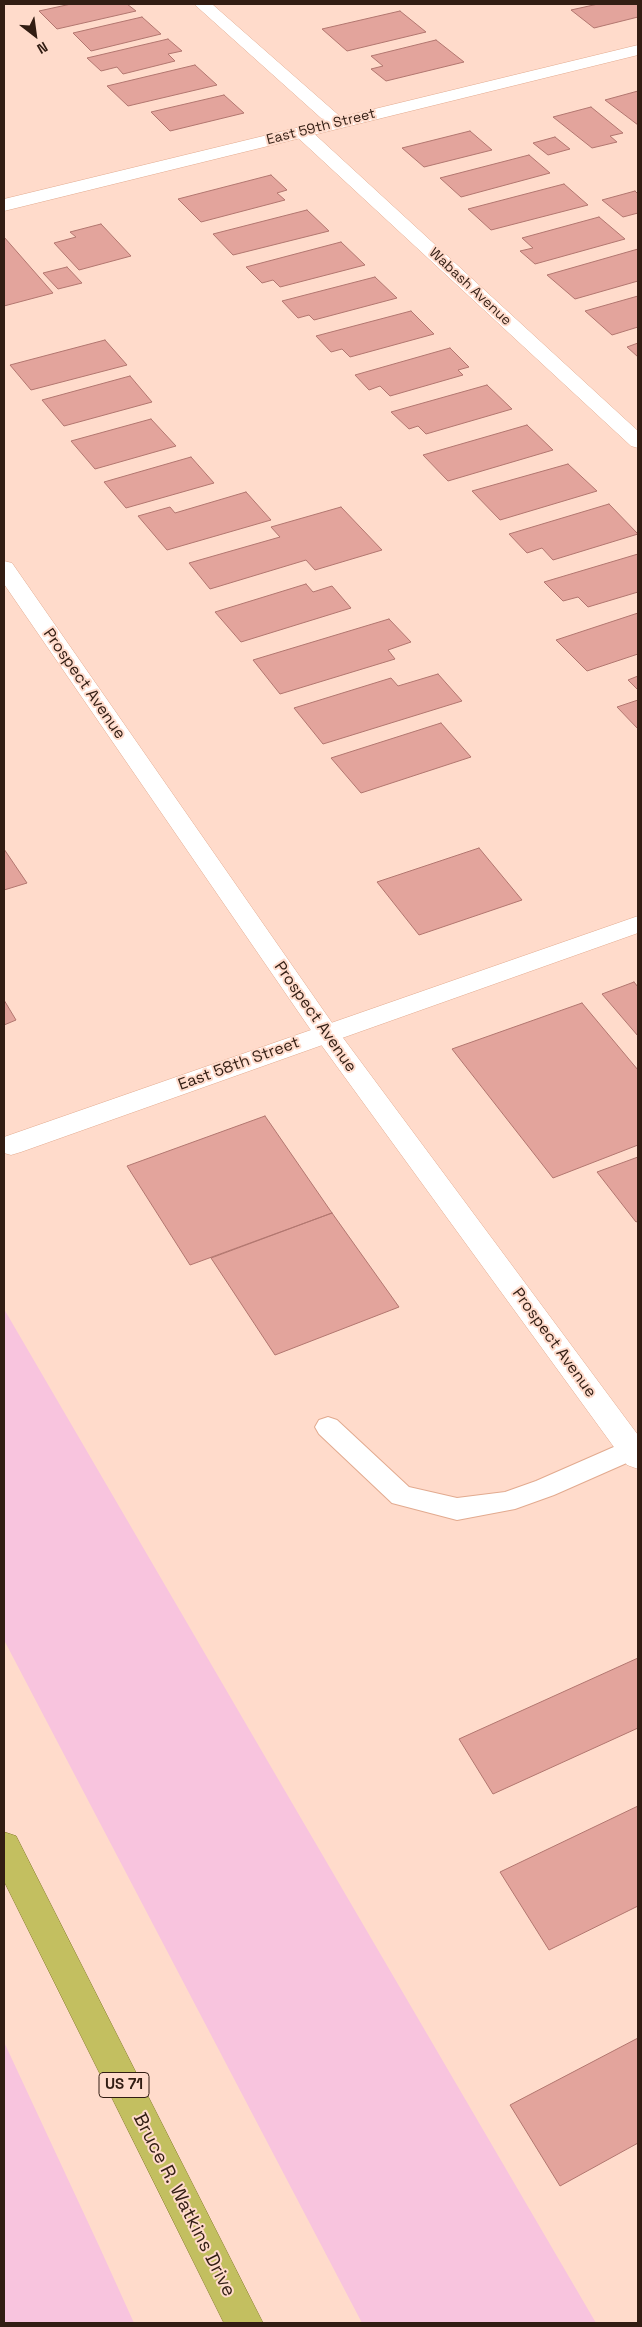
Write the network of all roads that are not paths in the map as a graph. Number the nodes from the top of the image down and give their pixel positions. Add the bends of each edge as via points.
1 (202, 4) edge
2 (638, 50) edge
3 (337, 124) junction
4 (302, 132) junction
5 (4, 205) edge
6 (638, 442) edge
7 (4, 568) edge
8 (638, 924) edge
9 (326, 1033) junction
10 (11, 1145) dead end
11 (328, 1426) dead end
12 (635, 1453) edge
13 (4, 1846) edge
14 (244, 2323) edge

1 - 3 street
2 - 3 street, East 59th Street
3 - 4 street, East 59th Street
4 - 5 street, East 59th Street
4 - 6 street, Wabash Avenue
7 - 9 street, Prospect Avenue
8 - 9 street, East 58th Street
9 - 10 street, East 58th Street
9 - 12 street, Prospect Avenue
11 - 12 lane via 401,1496 457,1509 506,1502
13 - 14 highway, Bruce R. Watkins Drive / US 71

